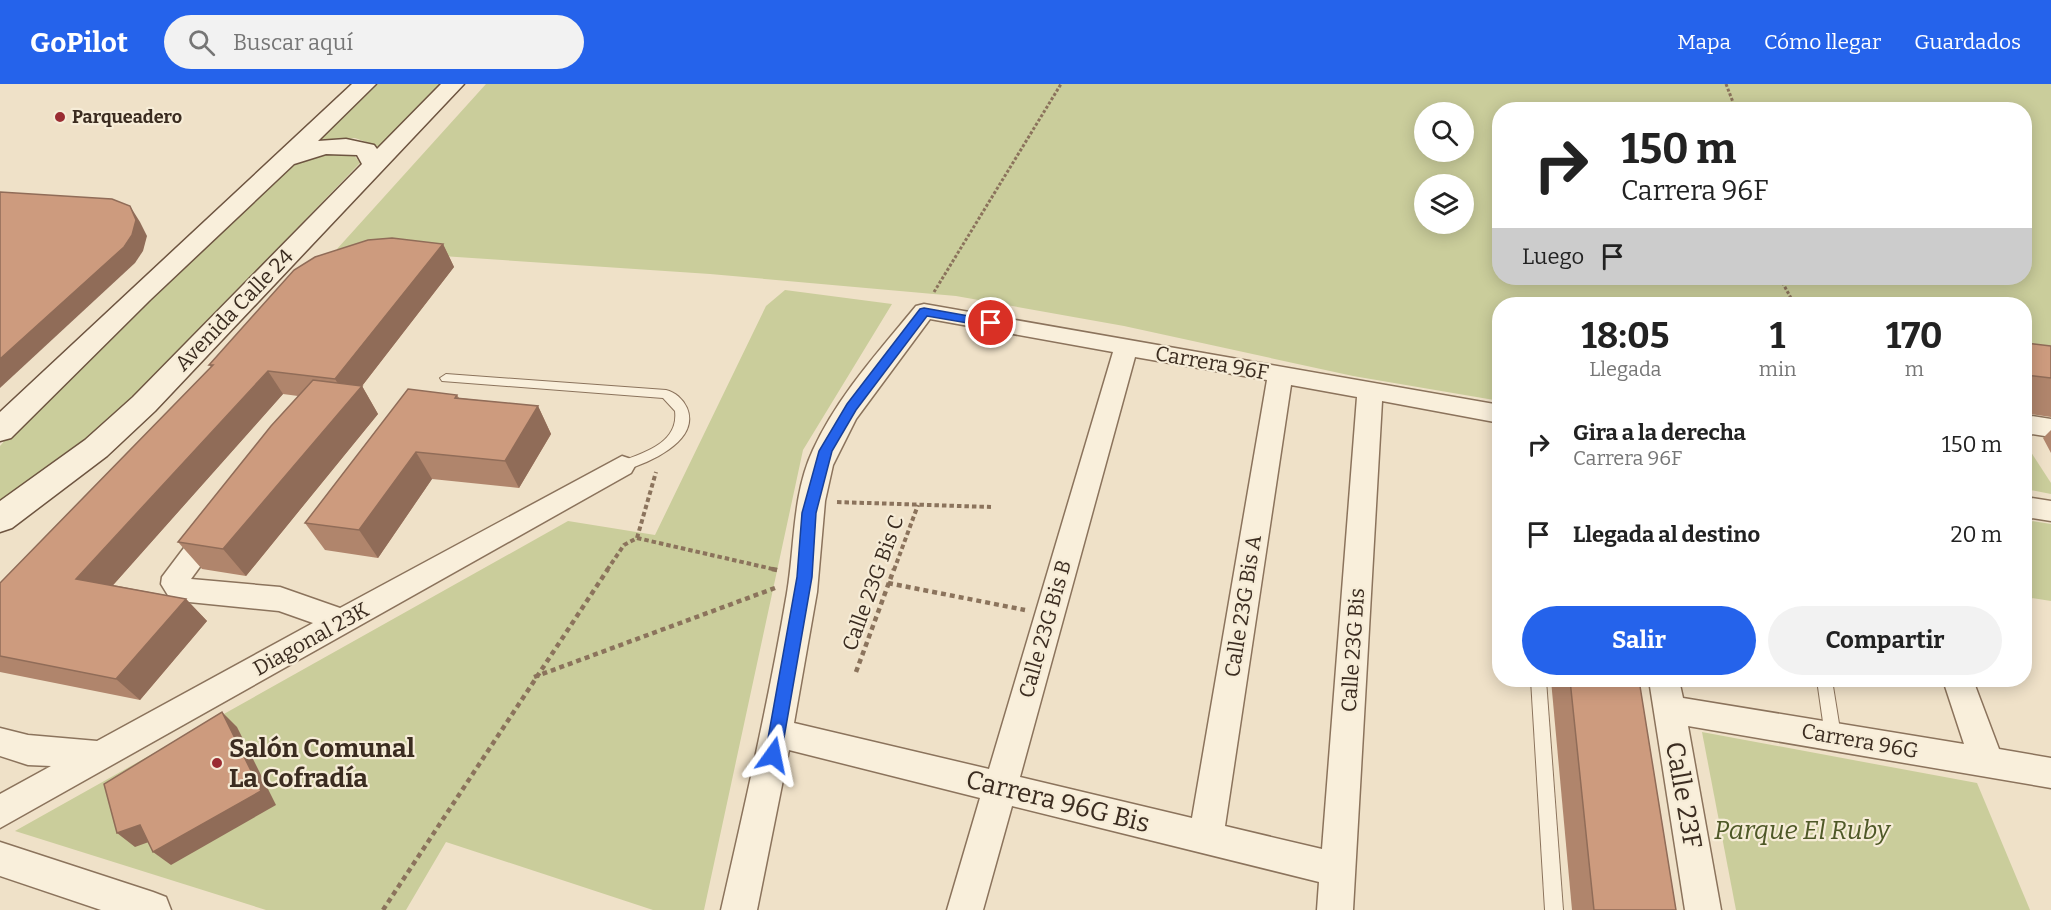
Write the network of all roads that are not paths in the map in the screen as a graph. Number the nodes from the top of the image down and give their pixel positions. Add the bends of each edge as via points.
1 (365, 84) edge
2 (453, 84) edge
3 (283, 161) junction
4 (374, 165) junction
5 (1126, 348) junction
6 (1280, 375) junction
7 (446, 378) dead end
8 (1370, 391) junction
9 (1492, 413) edge
10 (2032, 425) edge
11 (2051, 428) edge
12 (0, 430) edge
13 (622, 466) joint
14 (2032, 508) edge
15 (2051, 511) edge
16 (228, 512) edge
17 (0, 519) edge
18 (343, 622) junction
19 (1538, 687) edge
20 (1825, 687) edge
21 (1960, 687) edge
22 (1667, 694) edge
23 (778, 733) junction
24 (1833, 736) junction
25 (0, 742) edge
26 (101, 756) junction
27 (1987, 762) junction
28 (2051, 773) edge
29 (1000, 787) junction
30 (0, 812) edge
31 (1206, 837) junction
32 (0, 859) edge
33 (1338, 870) junction
34 (153, 910) edge
35 (739, 910) edge
36 (965, 910) edge
37 (1335, 910) edge
38 (1554, 910) edge
39 (1703, 910) edge

1 - 3 main road
2 - 4 main road, Avenida Calle 24
3 - 4 main road via 342,145 366,150
3 - 12 main road
4 - 17 main road, Avenida Calle 24 via 122,424
5 - 6 street, Carrera 96F
5 - 23 street, Carrera 96F via 924,311 851,407 825,451 812,501 804,577
5 - 29 street, Calle 23G Bis B
6 - 8 street, Carrera 96F
6 - 31 street, Calle 23G Bis A
7 - 13 lane via 666,394 678,401 683,411 682,426 674,440
8 - 9 street, Carrera 96F
8 - 33 street, Calle 23G Bis
10 - 11 street
13 - 18 street, Diagonal 23K
14 - 15 street
16 - 18 street via 176,577 179,589 280,599
18 - 26 street, Diagonal 23K
19 - 38 lane
20 - 24 lane
21 - 27 street
22 - 24 street, Carrera 96G
22 - 39 street, Calle 23F
23 - 29 street, Carrera 96G Bis
23 - 35 street
24 - 27 street, Carrera 96G
25 - 26 street via 27,750
26 - 30 street, Diagonal 23K
27 - 28 street, Carrera 96G
29 - 31 street, Carrera 96G Bis
29 - 36 street, Calle 23G Bis B
31 - 33 street, Carrera 96G Bis
32 - 34 street
33 - 37 street, Calle 23G Bis

